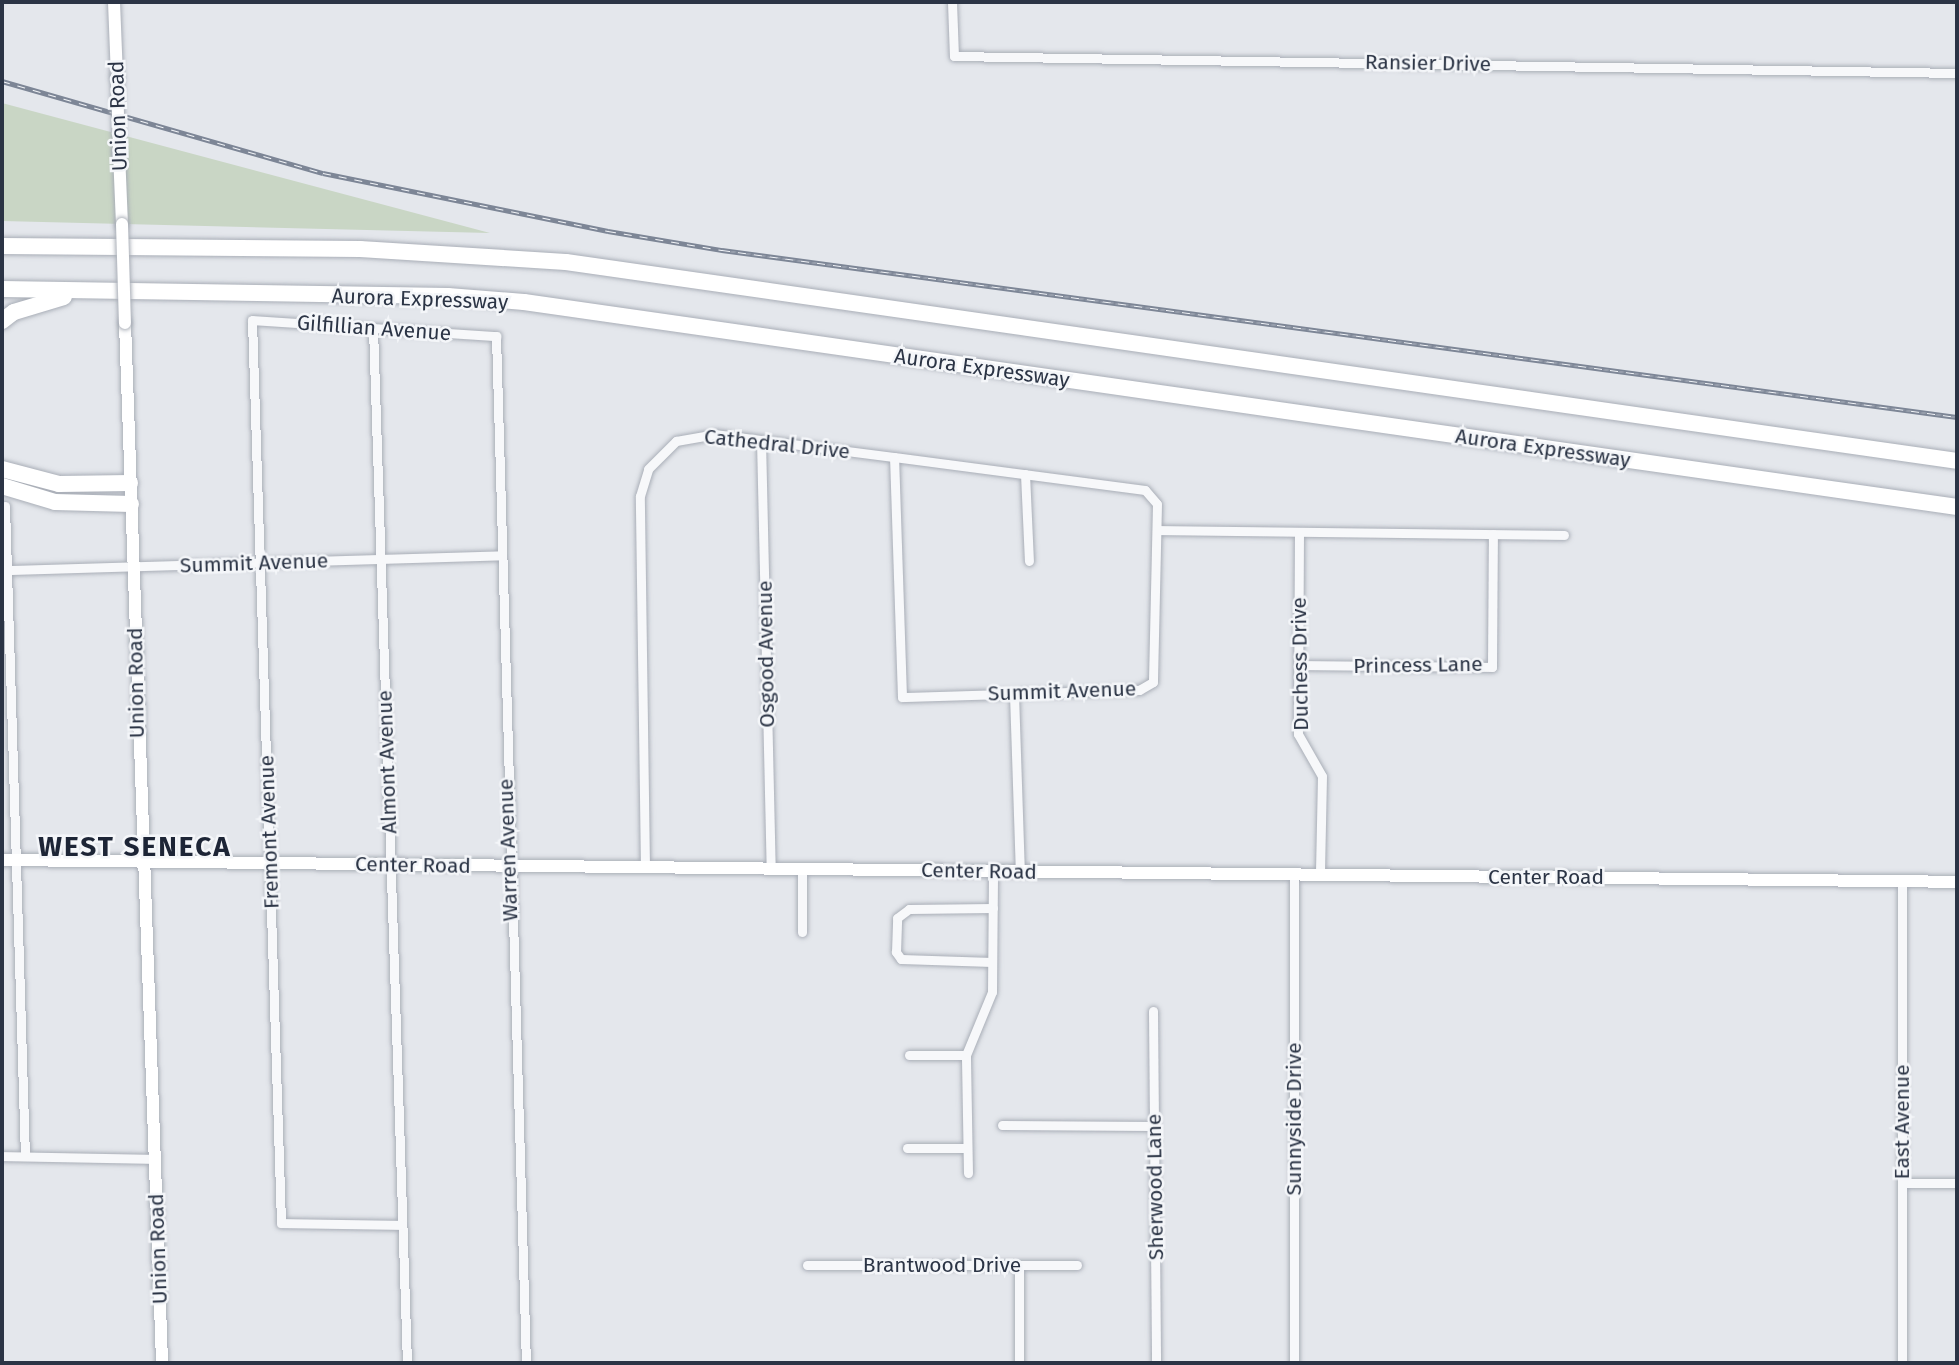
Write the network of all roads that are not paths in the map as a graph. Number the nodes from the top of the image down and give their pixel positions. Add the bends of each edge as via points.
1 (114, 2) edge
2 (952, 2) edge
3 (1957, 73) edge
4 (2, 246) edge
5 (2, 289) edge
6 (85, 292) junction
7 (252, 320) joint
8 (2, 321) edge
9 (373, 328) junction
10 (496, 336) joint
11 (761, 440) junction
12 (2, 456) edge
13 (894, 457) junction
14 (1957, 461) edge
15 (2, 469) edge
16 (1025, 474) junction
17 (22, 476) junction
18 (130, 483) junction
19 (2, 486) edge
20 (131, 504) junction
21 (5, 506) dead end
22 (1957, 507) edge
23 (1157, 530) junction
24 (1299, 531) junction
25 (1493, 534) junction
26 (1564, 534) dead end
27 (4, 537) edge
28 (500, 555) junction
29 (380, 559) junction
30 (1029, 561) dead end
31 (261, 564) junction
32 (133, 567) junction
33 (7, 570) junction
34 (5, 604) edge
35 (1299, 665) junction
36 (1014, 694) junction
37 (2, 860) edge
38 (17, 860) junction
39 (144, 861) junction
40 (270, 863) junction
41 (391, 865) junction
42 (508, 867) junction
43 (645, 868) junction
44 (771, 869) junction
45 (802, 869) junction
46 (993, 872) junction
47 (1020, 872) junction
48 (1294, 875) junction
49 (1320, 875) junction
50 (1902, 881) junction
51 (1957, 882) edge
52 (993, 908) junction
53 (802, 932) dead end
54 (992, 961) junction
55 (1153, 1011) dead end
56 (908, 1055) dead end
57 (966, 1055) junction
58 (1002, 1125) dead end
59 (1154, 1126) junction
60 (967, 1148) junction
61 (907, 1149) dead end
62 (2, 1156) edge
63 (25, 1156) junction
64 (155, 1159) junction
65 (968, 1173) dead end
66 (1902, 1183) junction
67 (1957, 1183) edge
68 (402, 1225) junction
69 (807, 1265) dead end
70 (1018, 1265) junction
71 (1077, 1265) dead end
72 (162, 1363) edge
73 (407, 1363) edge
74 (526, 1363) edge
75 (1019, 1363) edge
76 (1156, 1363) edge
77 (1294, 1363) edge
78 (1902, 1363) edge

1 - 18 main road, Union Road, bridge
2 - 3 street, Ransier Drive via 954,56
4 - 14 highway, Aurora Expressway via 360,249 553,260
5 - 6 highway, Aurora Expressway
6 - 8 highway via 39,303
6 - 22 highway, Aurora Expressway via 448,296 524,302
7 - 9 street, Gilfillian Avenue
7 - 31 street, Fremont Avenue
9 - 10 street, Gilfillian Avenue
9 - 29 street, Almont Avenue
10 - 28 street, Warren Avenue
11 - 13 street, Cathedral Drive
11 - 43 street, Cathedral Drive via 690,436 664,449 643,481 638,599
11 - 44 street, Osgood Avenue
12 - 17 highway
13 - 16 street, Cathedral Drive
13 - 36 street, Summit Avenue via 902,697
15 - 17 highway
16 - 23 street, Cathedral Drive via 1146,490 1157,504
16 - 30 street
17 - 18 highway via 59,484
18 - 20 main road, Union Road
19 - 20 highway via 55,502
20 - 32 main road, Union Road
21 - 27 street
23 - 24 street
23 - 36 street, Summit Avenue via 1153,682 1139,690
24 - 25 street
24 - 35 street, Duchess Drive
25 - 26 street
25 - 35 street, Princess Lane via 1492,667
27 - 33 street
28 - 29 street, Summit Avenue
28 - 42 street, Warren Avenue
29 - 31 street, Summit Avenue
29 - 41 street, Almont Avenue
31 - 32 street, Summit Avenue
31 - 40 street, Fremont Avenue
32 - 33 street, Summit Avenue
32 - 39 main road, Union Road
33 - 34 street
34 - 38 street
35 - 49 street, Duchess Drive via 1298,734 1322,776
36 - 47 street
37 - 38 main road, Center Road
38 - 39 main road, Center Road
38 - 63 street
39 - 40 main road, Center Road
39 - 64 main road, Union Road
40 - 41 main road, Center Road
40 - 68 street, Fremont Avenue via 281,1223
41 - 42 main road, Center Road
41 - 68 street, Almont Avenue
42 - 43 main road, Center Road
42 - 74 street, Warren Avenue
43 - 44 main road, Center Road
44 - 45 main road, Center Road
45 - 46 main road, Center Road
45 - 53 street
46 - 47 main road, Center Road
46 - 52 street
47 - 48 main road, Center Road
48 - 49 main road, Center Road
48 - 77 street, Sunnyside Drive
49 - 50 main road, Center Road
50 - 51 main road, Center Road
50 - 66 street, East Avenue
52 - 54 street
52 - 54 street via 908,909 897,918 896,952 908,961
54 - 57 street via 989,1007 967,1044
55 - 59 street, Sherwood Lane
56 - 57 street
57 - 60 street
58 - 59 street
59 - 76 street, Sherwood Lane
60 - 61 street
60 - 65 street
62 - 63 street
63 - 64 street
64 - 72 main road, Union Road
66 - 67 street
66 - 78 street, East Avenue
68 - 73 street, Almont Avenue
69 - 70 street, Brantwood Drive
70 - 71 street, Brantwood Drive
70 - 75 street

